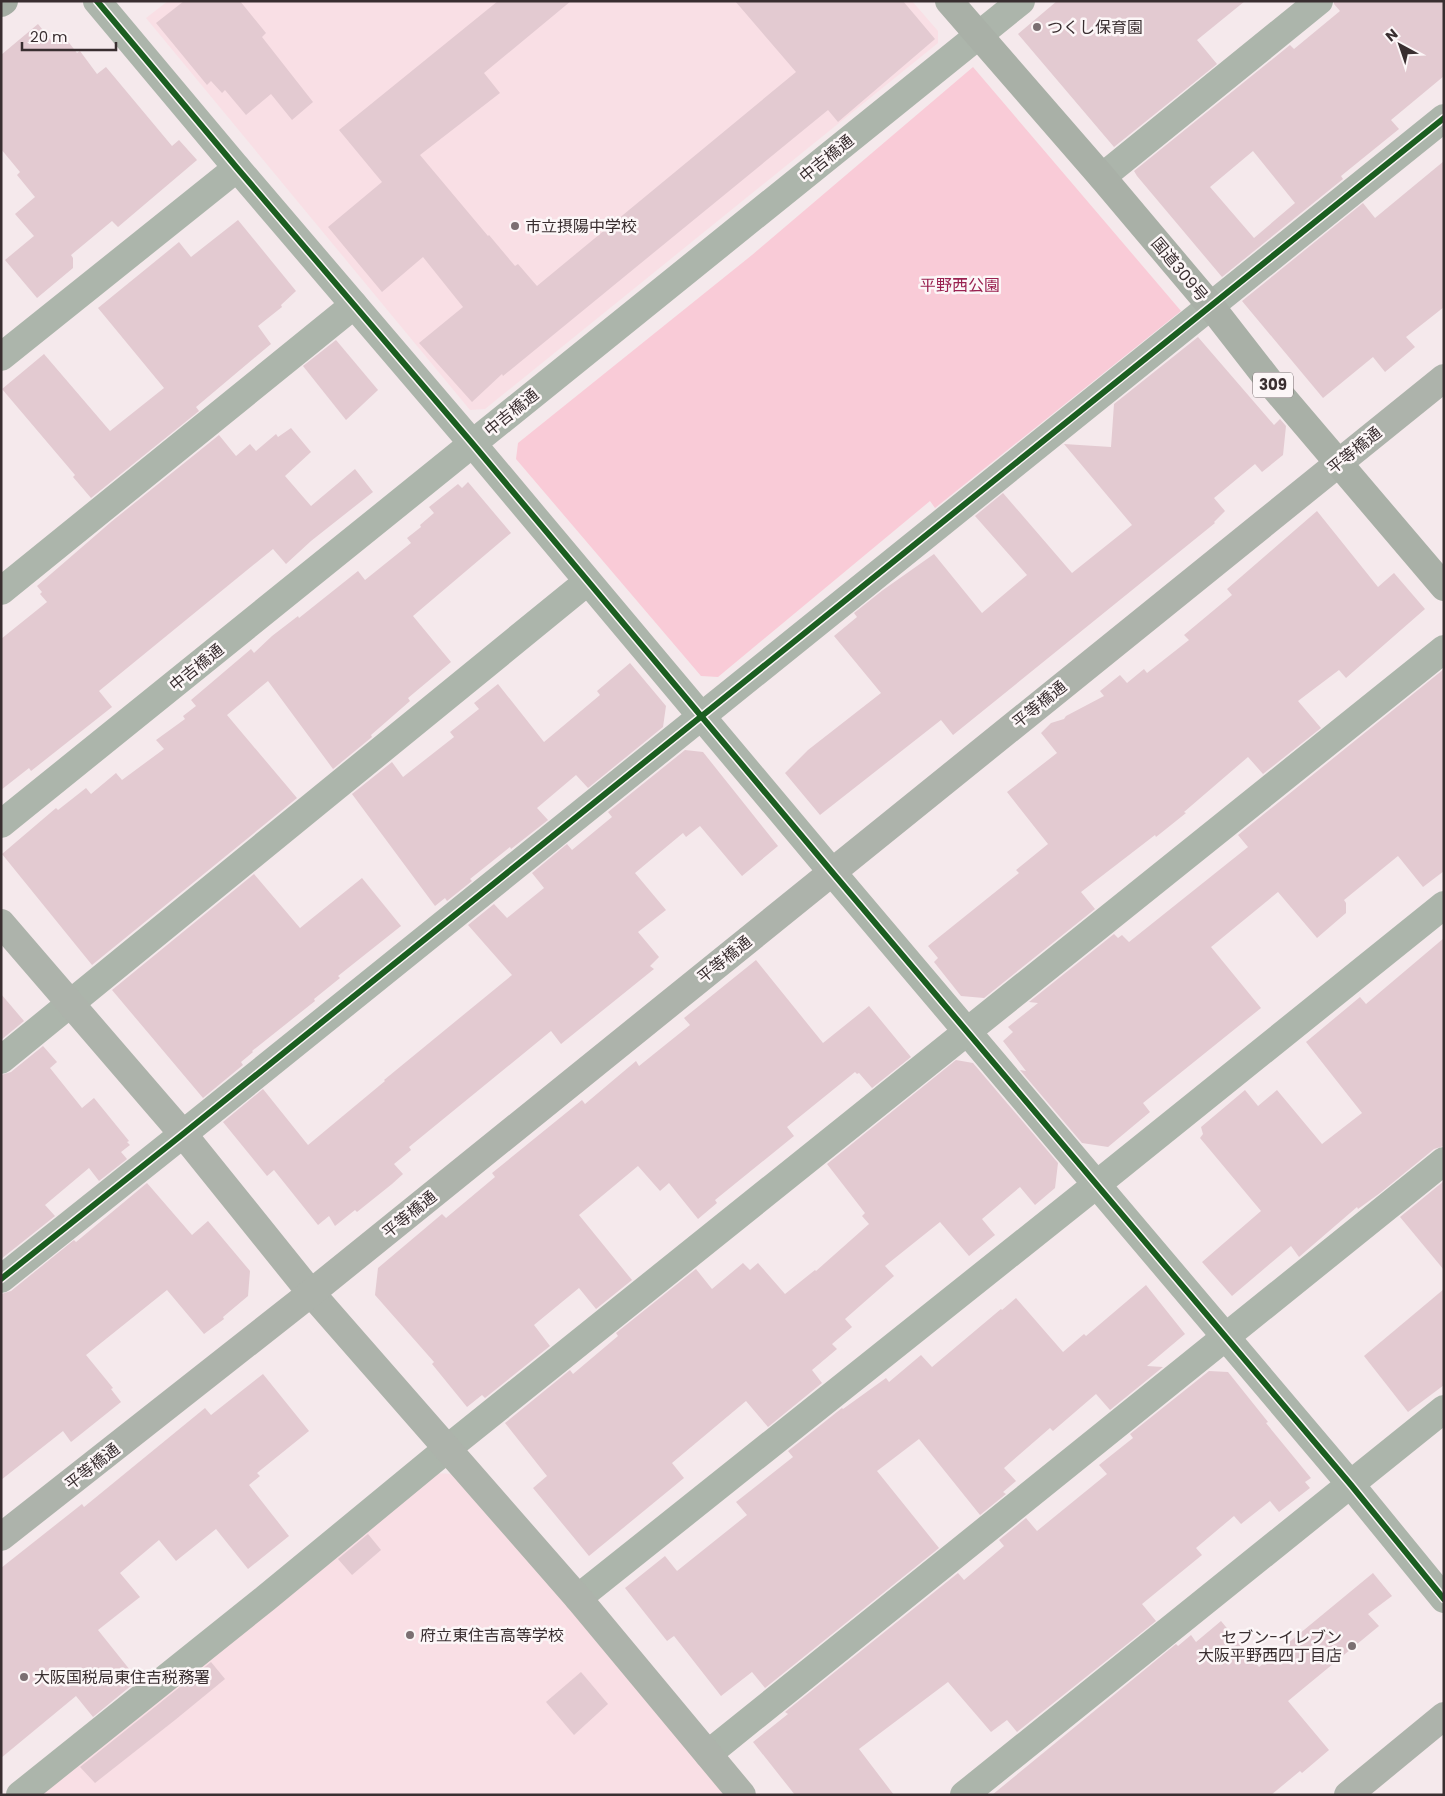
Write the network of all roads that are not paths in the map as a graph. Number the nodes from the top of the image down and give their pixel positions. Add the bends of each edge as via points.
1 (97, 1) edge
2 (949, 1) edge
3 (1021, 1) edge
4 (1319, 1) edge
5 (978, 36) junction
6 (1444, 118) edge
7 (237, 168) junction
8 (1102, 177) junction
9 (354, 305) junction
10 (1210, 305) junction
11 (1, 356) edge
12 (1444, 378) edge
13 (472, 444) junction
14 (1338, 462) junction
15 (587, 582) junction
16 (1444, 587) edge
17 (1, 590) edge
18 (1444, 649) edge
19 (701, 716) junction
20 (1, 824) edge
21 (832, 872) junction
22 (1444, 905) edge
23 (1, 923) edge
24 (71, 1004) junction
25 (967, 1031) junction
26 (1, 1060) edge
27 (183, 1134) junction
28 (1444, 1161) edge
29 (1096, 1185) junction
30 (1, 1279) edge
31 (311, 1293) junction
32 (1226, 1337) junction
33 (1444, 1409) edge
34 (448, 1448) junction
35 (1351, 1485) junction
36 (1, 1538) edge
37 (578, 1598) junction
38 (1444, 1599) edge
39 (1444, 1716) edge
40 (708, 1754) junction
41 (20, 1795) edge
42 (742, 1795) edge
43 (964, 1795) edge
44 (1348, 1795) edge

1 - 7 street
2 - 5 highway, 国道309号 / 309
3 - 5 street, 中吉橋通
4 - 8 street
5 - 8 highway, 国道309号 / 309
5 - 13 street, 中吉橋通
6 - 10 street
7 - 9 street
7 - 11 street
8 - 10 highway, 国道309号 / 309
9 - 13 street
9 - 17 street
10 - 14 highway, 国道309号 / 309
10 - 19 street
12 - 14 street, 平等橋通
13 - 15 street
13 - 20 street, 中吉橋通
14 - 16 highway, 国道309号 / 309
14 - 21 street, 平等橋通
15 - 19 street
15 - 24 street
18 - 25 street
19 - 21 street
19 - 27 street
21 - 25 street
21 - 31 street, 平等橋通
22 - 29 street
23 - 24 street
24 - 26 street
24 - 27 street
25 - 29 street
25 - 34 street
27 - 30 street
27 - 31 street
28 - 32 street
29 - 32 street
29 - 37 street
31 - 34 street
31 - 36 street, 平等橋通
32 - 35 street
32 - 40 street
33 - 35 street
34 - 37 street
34 - 41 street
35 - 38 street
35 - 43 street
37 - 40 street
39 - 44 street
40 - 42 street

